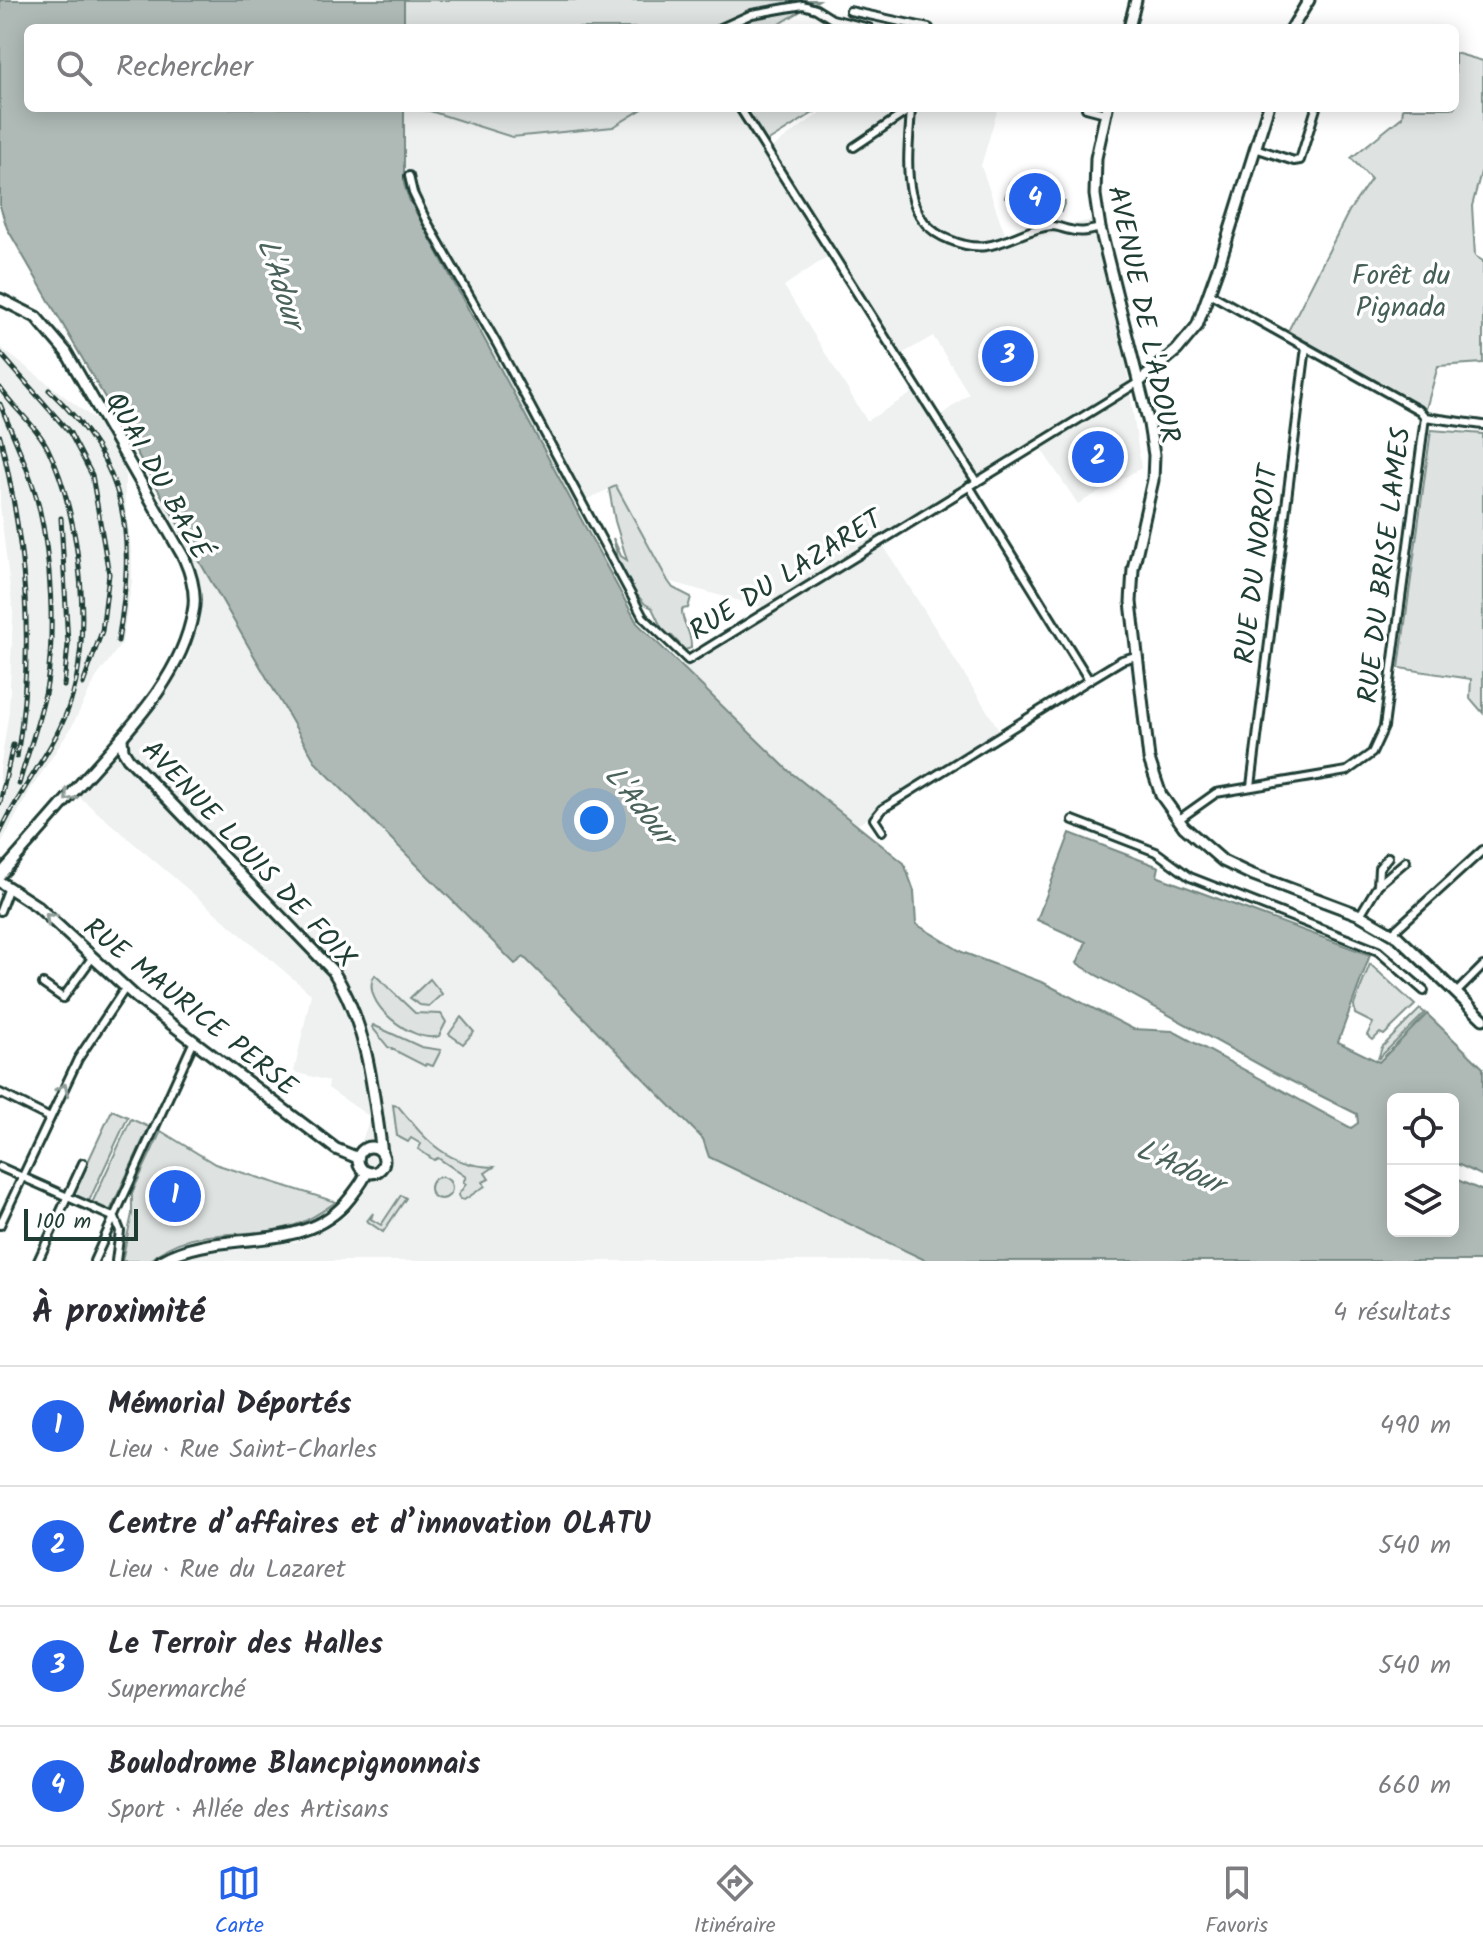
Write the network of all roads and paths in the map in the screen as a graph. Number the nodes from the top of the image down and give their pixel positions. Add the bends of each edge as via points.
1 (1136, 0) edge
2 (1309, 0) edge
3 (850, 11) dead end
4 (730, 24) edge
5 (853, 24) edge
6 (910, 24) edge
7 (1130, 24) edge
8 (1294, 24) edge
9 (742, 112) edge
10 (906, 112) edge
11 (912, 112) edge
12 (1106, 112) edge
13 (1267, 112) edge
14 (1315, 112) edge
15 (854, 147) dead end
16 (1255, 148) junction
17 (409, 176) dead end
18 (1100, 228) junction
19 (1209, 293) junction
20 (0, 299) edge
21 (1306, 347) junction
22 (1139, 382) junction
23 (1425, 417) junction
24 (1483, 425) edge
25 (973, 484) junction
26 (1136, 656) junction
27 (1089, 680) junction
28 (122, 739) junction
29 (1251, 786) junction
30 (1073, 820) dead end
31 (1178, 820) junction
32 (882, 831) dead end
33 (1483, 850) edge
34 (1388, 857) dead end
35 (1406, 861) dead end
36 (0, 875) edge
37 (5, 885) edge
38 (1378, 885) junction
39 (0, 911) edge
40 (1360, 915) junction
41 (1392, 933) junction
42 (92, 958) junction
43 (1483, 966) edge
44 (43, 984) dead end
45 (126, 987) junction
46 (1424, 991) dead end
47 (1456, 993) junction
48 (1483, 1019) edge
49 (194, 1041) junction
50 (0, 1093) edge
51 (50, 1118) junction
52 (377, 1150) junction
53 (358, 1158) junction
54 (83, 1163) dead end
55 (0, 1167) edge
56 (367, 1172) junction
57 (23, 1177) junction
58 (67, 1197) junction
59 (115, 1218) junction
60 (0, 1225) edge
61 (38, 1261) edge
62 (94, 1261) edge
63 (116, 1261) edge
64 (161, 1261) edge

1 - 7 main road
2 - 8 main road
3 - 6 street
4 - 5 street via 797,5
9 - 25 street
10 - 15 street
11 - 18 street via 910,191 925,223 941,237 977,247 1049,226 1081,232
12 - 18 main road, AVENUE DE L'ADOUR via 1094,177
13 - 16 main road
14 - 16 street via 1300,160
16 - 19 main road
17 - 25 street, RUE DU LAZARET via 426,220 643,617 688,660
18 - 22 main road, AVENUE DE L'ADOUR
19 - 21 street, RUE DU BRISE LAMES
19 - 22 main road via 1188,338
20 - 28 main road, QUAI DU BAZÉ via 36,317 66,352 188,567 194,608 186,637 173,666
21 - 23 street, RUE DU BRISE LAMES
21 - 29 street, RUE DU NOROIT
22 - 25 street, RUE DU LAZARET
22 - 26 main road, AVENUE DE L'ADOUR via 1154,470 1131,583
23 - 24 street
23 - 29 street, RUE DU BRISE LAMES via 1379,742 1347,771
25 - 27 street
26 - 27 street
26 - 31 main road, AVENUE DE L'ADOUR via 1151,772
27 - 32 street via 882,809 874,819
28 -> 36 main road, QUAI DU BAZÉ
28 - 52 main road, AVENUE LOUIS DE FOIX via 128,758 333,971 359,1024 373,1085
29 - 31 street, RUE DU BRISE LAMES via 1216,793
30 - 46 street via 1156,852 1190,877 1378,951
31 - 40 main road, AVENUE DE L'ADOUR via 1232,866
33 - 41 street
34 - 38 street via 1379,868
35 - 38 street
37 - 39 street
42 -> 37 main road, RUE MAURICE PERSE via 37,906
38 - 40 street
40 - 41 main road, AVENUE DE L'ADOUR
41 - 47 main road, AVENUE DE L'ADOUR
42 - 44 street via 63,998
42 - 45 main road, RUE MAURICE PERSE
43 - 47 street
45 - 49 main road, RUE MAURICE PERSE
51 -> 45 street via 78,1059
47 - 48 main road, AVENUE DE L'ADOUR
49 - 53 main road, RUE MAURICE PERSE via 336,1149
49 - 59 street
50 - 51 street
51 - 57 street
52 - 53 main road via 362,1151
52 - 56 main road via 384,1160 381,1168
53 - 56 main road
54 - 58 street
55 - 57 street
56 - 64 main road via 333,1216 308,1230 193,1247
57 - 58 street
57 - 60 street
58 - 59 street
58 - 61 street
59 - 62 street
59 - 63 street via 120,1231

